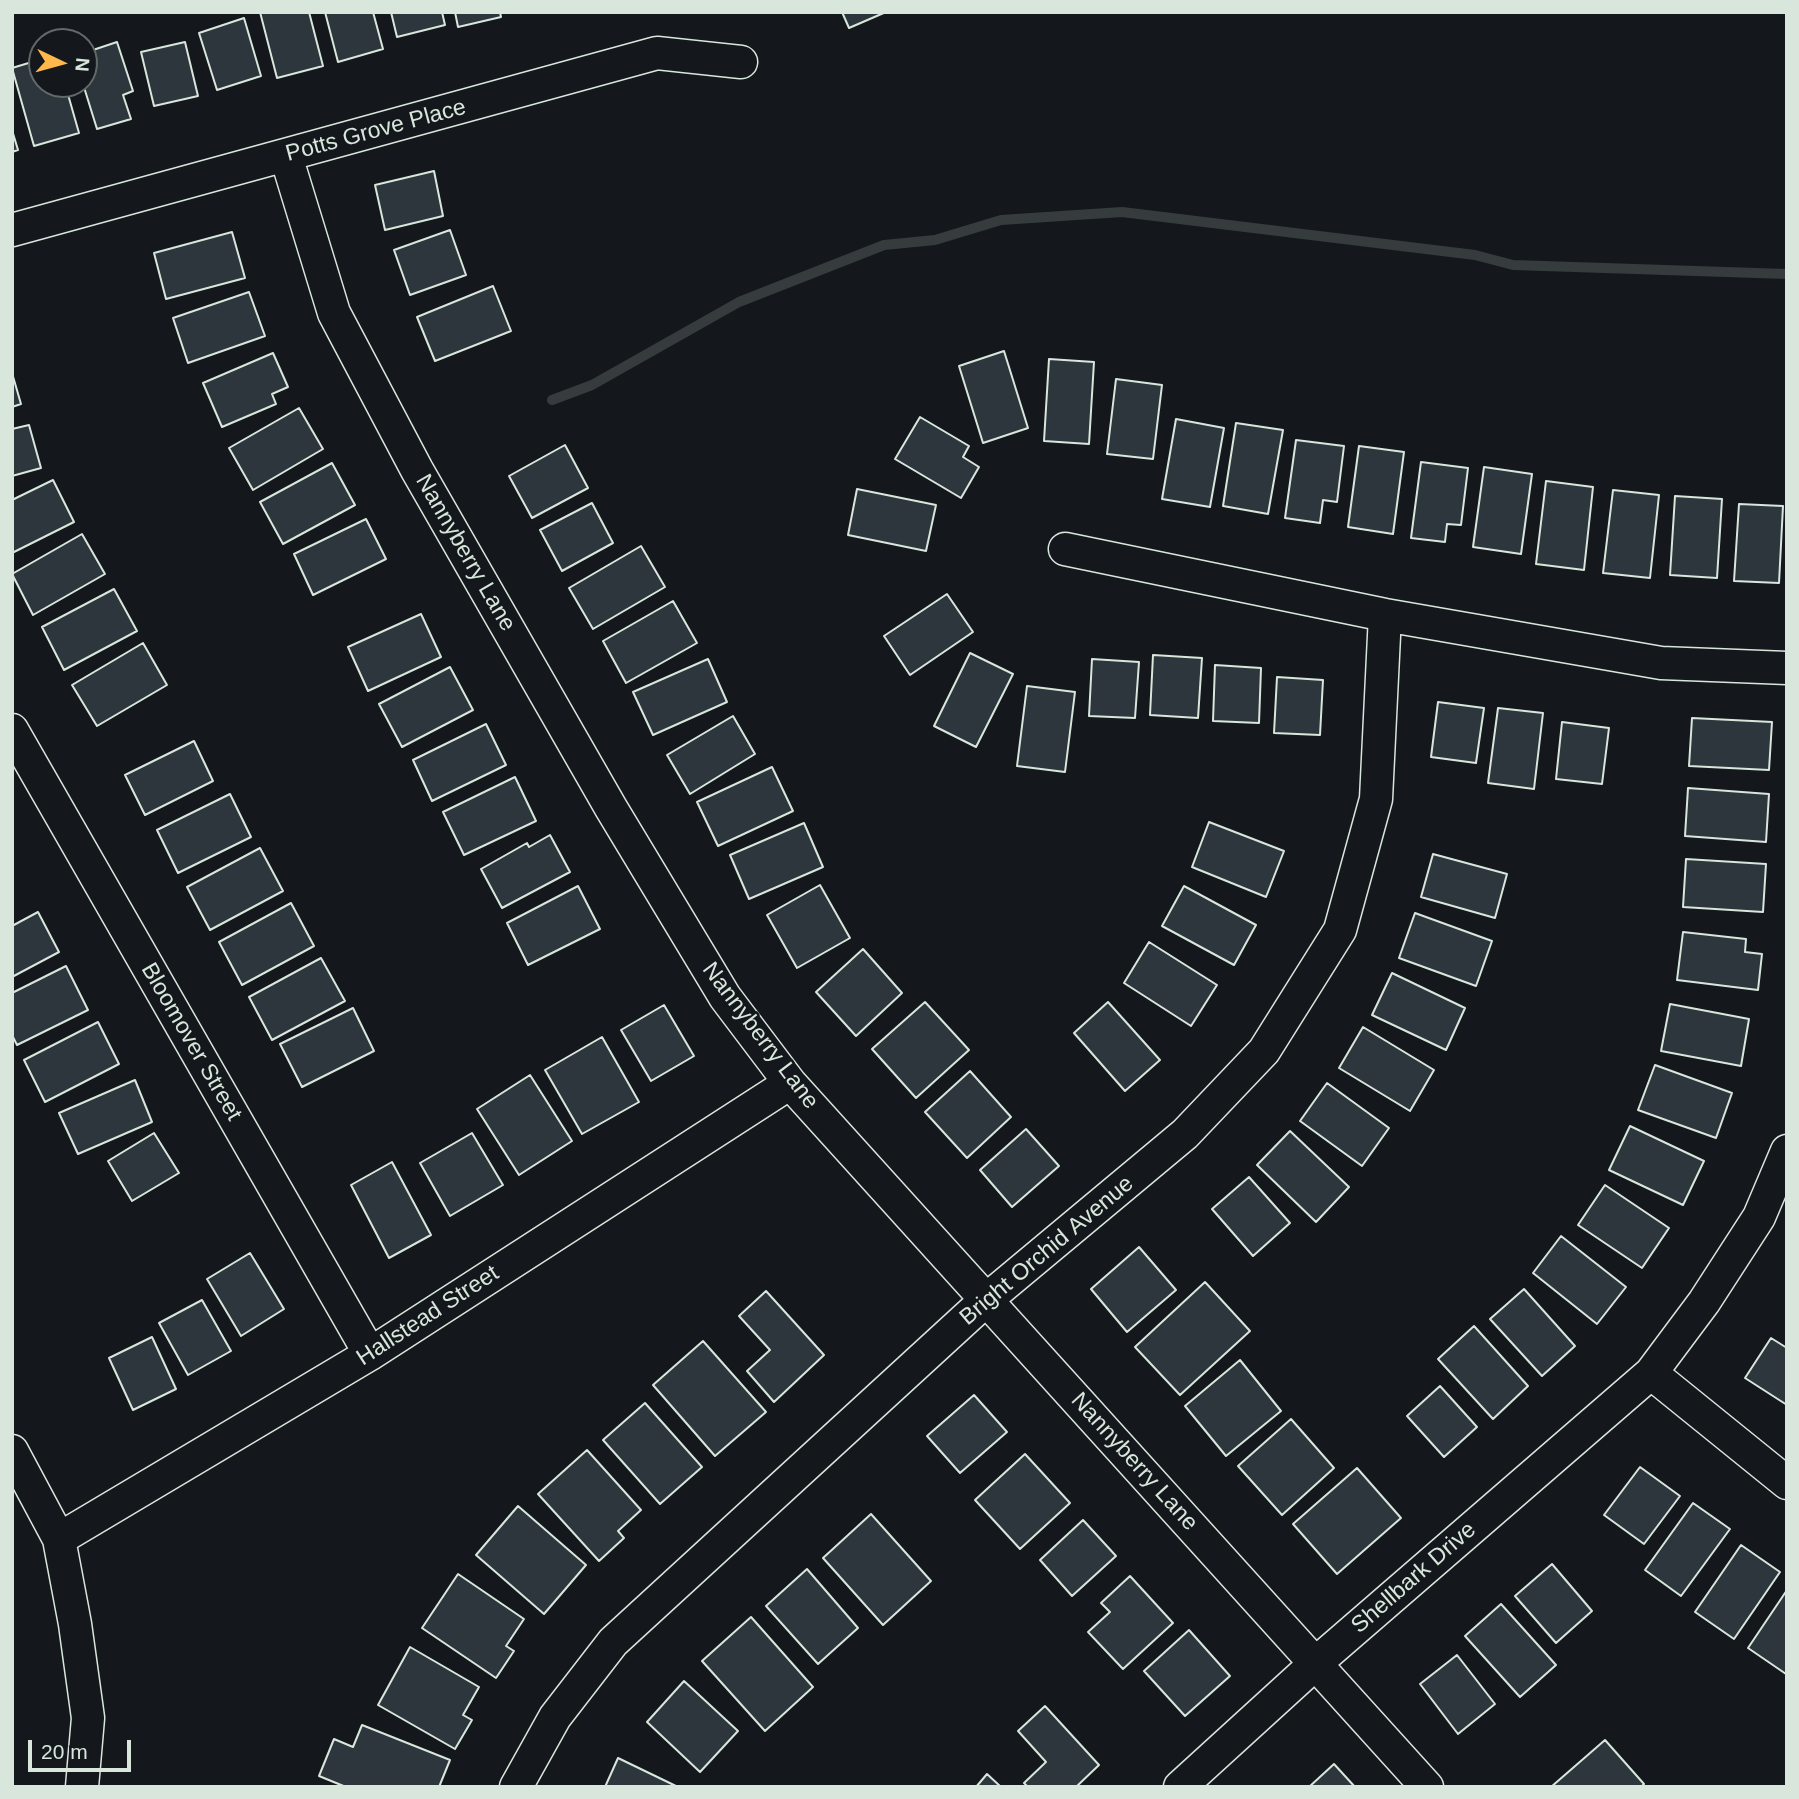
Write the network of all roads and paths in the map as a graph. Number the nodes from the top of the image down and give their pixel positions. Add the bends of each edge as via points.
1 (741, 62) dead end
2 (286, 156) junction
3 (12, 230) edge
4 (1065, 549) dead end
5 (1385, 615) junction
6 (1787, 668) edge
7 (12, 730) edge
8 (790, 1083) junction
9 (1787, 1151) edge
10 (986, 1300) junction
11 (370, 1354) junction
12 (1651, 1373) junction
13 (12, 1451) edge
14 (1787, 1483) edge
15 (59, 1539) junction
16 (1316, 1662) junction
17 (82, 1787) edge
18 (516, 1787) edge
19 (1180, 1787) edge
20 (1427, 1787) edge

1 - 2 street, Potts Grove Place via 657,53
2 - 3 street, Potts Grove Place
2 - 8 street, Nannyberry Lane via 334,313 417,470 725,997
4 - 5 street
5 - 6 street via 1661,663
5 - 10 street, Bright Orchid Avenue via 1376,799 1340,930 1255,1061 1185,1134
7 - 11 street, Bloomover Street
8 - 10 street, Nannyberry Lane
8 - 11 street, Hallstead Street
9 - 12 street, Shellbark Drive via 1759,1217
10 - 16 street, Nannyberry Lane
10 - 18 street, Bright Orchid Avenue via 613,1642 555,1717
11 - 15 street, Hallstead Street
12 - 14 street
12 - 16 street, Shellbark Drive
13 - 15 street
15 - 17 street via 88,1718
16 - 19 street, Shellbark Drive
16 - 20 street, Nannyberry Lane

